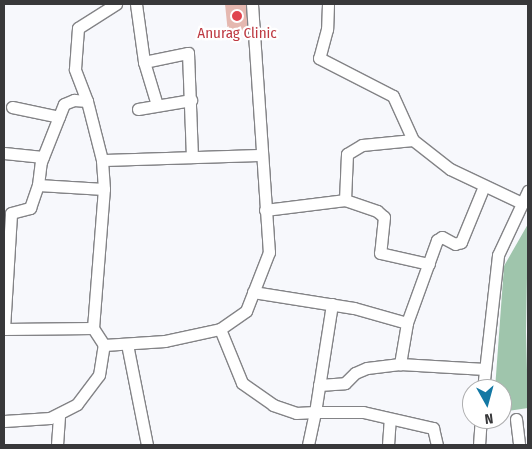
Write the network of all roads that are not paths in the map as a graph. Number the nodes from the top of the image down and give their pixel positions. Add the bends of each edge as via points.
1 (116, 4) edge
2 (136, 4) edge
3 (252, 4) edge
4 (328, 4) edge
5 (144, 62) junction
6 (191, 100) junction
7 (87, 101) junction
8 (157, 106) junction
9 (12, 107) dead end
10 (138, 109) dead end
11 (59, 117) junction
12 (413, 140) junction
13 (4, 153) edge
14 (261, 156) junction
15 (43, 157) junction
16 (192, 157) junction
17 (102, 160) junction
18 (38, 185) junction
19 (484, 186) junction
20 (104, 189) junction
21 (528, 191) edge
22 (345, 200) junction
23 (522, 203) junction
24 (265, 210) junction
25 (429, 264) junction
26 (253, 292) junction
27 (332, 304) junction
28 (407, 322) junction
29 (93, 328) junction
30 (4, 329) edge
31 (220, 329) junction
32 (127, 344) junction
33 (104, 345) junction
34 (400, 364) junction
35 (485, 369) junction
36 (484, 379) edge
37 (319, 385) junction
38 (315, 412) junction
39 (59, 414) junction
40 (390, 419) junction
41 (516, 419) dead end
42 (4, 421) edge
43 (480, 429) edge
44 (58, 445) edge
45 (147, 445) edge
46 (308, 445) edge
47 (388, 445) edge
48 (437, 445) edge
49 (479, 445) edge
50 (519, 445) edge

1 - 7 street via 78,28 75,70
2 - 5 street
3 - 14 street
4 - 12 street via 327,29 319,58 393,96
5 - 6 street via 188,52
5 - 8 street
6 - 8 street
6 - 16 street
7 - 11 street via 68,101
7 - 17 street
8 - 10 street
9 - 11 street
11 - 15 street
12 - 19 street via 450,169
12 - 22 street via 362,145 347,154
13 - 15 street
14 - 16 street
14 - 24 street
15 - 18 street
16 - 17 street
17 - 20 street
18 - 20 street
18 - 30 street via 30,208 11,213
19 - 23 street
19 - 25 street via 461,242 455,244 439,238
20 - 29 street
21 - 23 street
22 - 24 street
22 - 25 street via 377,211 384,217 380,253
23 - 35 street via 498,255
24 - 26 street via 269,252
25 - 28 street
26 - 27 street
26 - 31 street via 246,311
27 - 28 street
27 - 37 street
28 - 34 street
29 - 30 street
29 - 33 street
31 - 32 street via 165,341
31 - 38 street via 242,383 273,405 296,413
32 - 33 street
32 - 45 street
33 - 39 street via 99,374 77,404
34 - 35 street
34 - 37 street via 367,368 355,373 345,383
35 - 36 street
37 - 38 street
38 - 40 street via 362,412
38 - 46 street
39 - 42 street via 50,418
39 - 44 street
40 - 47 street
40 - 48 street via 433,428
41 - 50 street
43 - 49 street

